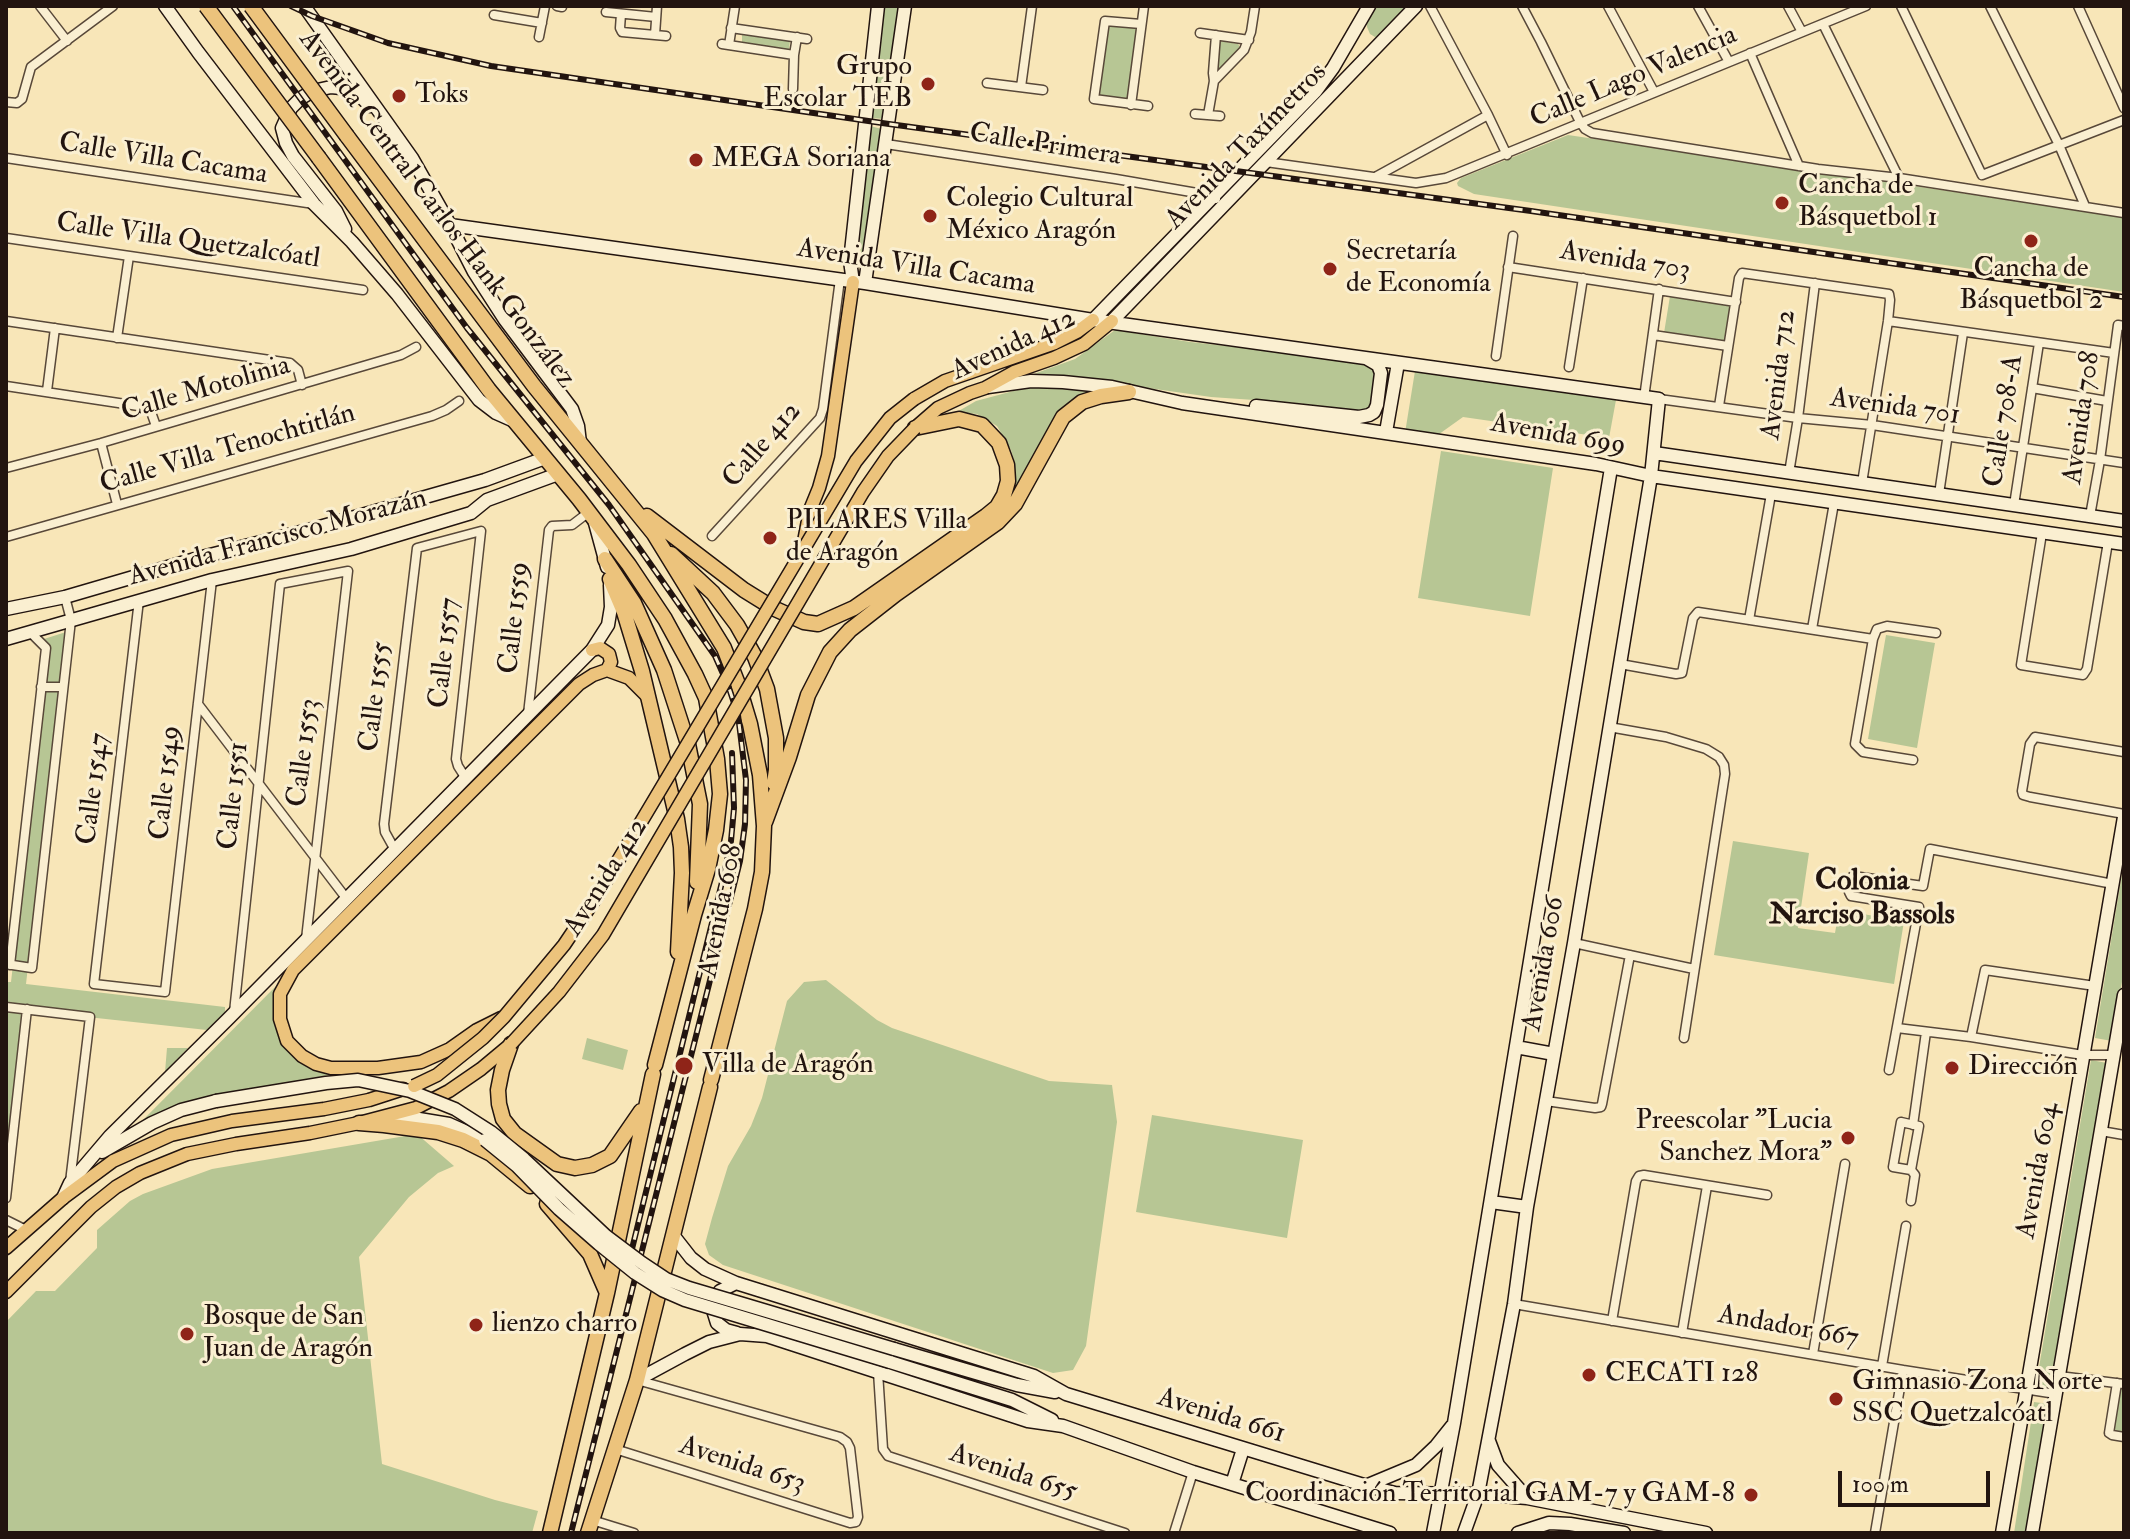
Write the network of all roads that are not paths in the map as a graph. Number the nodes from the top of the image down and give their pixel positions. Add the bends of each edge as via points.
1 (40, 6) edge
2 (113, 6) edge
3 (165, 6) edge
4 (206, 6) edge
5 (251, 6) edge
6 (304, 6) edge
7 (511, 6) edge
8 (545, 6) edge
9 (657, 6) edge
10 (735, 6) edge
11 (878, 6) edge
12 (905, 6) edge
13 (1032, 6) edge
14 (1144, 6) edge
15 (1255, 6) edge
16 (1369, 6) edge
17 (1416, 6) edge
18 (1430, 6) edge
19 (1522, 6) edge
20 (1608, 6) edge
21 (1698, 6) edge
22 (1788, 6) edge
23 (1866, 6) edge
24 (1901, 6) edge
25 (1990, 6) edge
26 (2078, 6) edge
27 (606, 12) dead end
28 (621, 14) junction
29 (494, 15) dead end
30 (656, 17) junction
31 (509, 18) junction
32 (1362, 18) junction
33 (542, 23) junction
34 (1141, 24) junction
35 (1823, 24) junction
36 (731, 28) junction
37 (1802, 32) junction
38 (1200, 33) dead end
39 (655, 35) junction
40 (1216, 35) junction
41 (666, 36) dead end
42 (539, 37) dead end
43 (1249, 40) junction
44 (1384, 40) junction
45 (67, 41) junction
46 (1750, 53) junction
47 (794, 55) junction
48 (1729, 62) junction
49 (1214, 81) junction
50 (987, 83) dead end
51 (1021, 87) junction
52 (793, 89) dead end
53 (1043, 90) dead end
54 (1654, 92) junction
55 (6, 102) edge
56 (1131, 105) junction
57 (1148, 106) dead end
58 (2124, 108) edge
59 (1195, 114) dead end
60 (1208, 115) junction
61 (1488, 115) junction
62 (1220, 116) dead end
63 (2124, 120) edge
64 (1580, 122) junction
65 (390, 125) junction
66 (886, 144) junction
67 (2059, 145) junction
68 (1507, 155) junction
69 (6, 158) edge
70 (1266, 162) junction
71 (1799, 166) junction
72 (1982, 175) junction
73 (1375, 177) junction
74 (1899, 178) junction
75 (1980, 191) junction
76 (1213, 197) junction
77 (314, 204) junction
78 (1226, 205) junction
79 (2085, 206) junction
80 (2124, 213) edge
81 (450, 225) junction
82 (1513, 236) dead end
83 (6, 238) edge
84 (352, 242) junction
85 (129, 256) junction
86 (1508, 267) junction
87 (1583, 278) junction
88 (853, 281) junction
89 (1815, 283) junction
90 (1659, 289) junction
91 (363, 290) dead end
92 (1736, 302) junction
93 (1093, 320) junction
94 (6, 321) edge
95 (1112, 321) junction
96 (1888, 321) junction
97 (2121, 326) edge
98 (55, 328) junction
99 (1963, 333) junction
100 (1653, 335) junction
101 (117, 338) junction
102 (2039, 343) junction
103 (1728, 346) junction
104 (416, 347) dead end
105 (2114, 353) junction
106 (1496, 356) dead end
107 (1361, 357) junction
108 (1398, 363) junction
109 (1569, 367) dead end
110 (302, 385) junction
111 (6, 386) edge
112 (985, 388) junction
113 (2032, 388) junction
114 (47, 391) junction
115 (1129, 392) junction
116 (1644, 398) junction
117 (1659, 399) junction
118 (459, 401) dead end
119 (2107, 401) junction
120 (1719, 406) junction
121 (1213, 407) junction
122 (1798, 418) junction
123 (514, 421) junction
124 (1872, 425) junction
125 (156, 426) junction
126 (915, 428) junction
127 (1386, 432) junction
128 (1949, 437) junction
129 (101, 443) junction
130 (580, 443) junction
131 (2023, 448) junction
132 (1654, 453) junction
133 (545, 458) junction
134 (2100, 460) junction
135 (2124, 463) edge
136 (6, 468) edge
137 (1611, 468) junction
138 (1789, 473) junction
139 (558, 474) junction
140 (1651, 476) junction
141 (485, 480) junction
142 (1862, 483) junction
143 (1771, 494) junction
144 (1939, 494) junction
145 (487, 500) junction
146 (1834, 503) junction
147 (117, 504) junction
148 (631, 504) junction
149 (2014, 505) junction
150 (591, 515) junction
151 (2090, 516) junction
152 (2124, 521) edge
153 (481, 531) joint
154 (2042, 533) junction
155 (712, 536) dead end
156 (6, 537) edge
157 (657, 540) junction
158 (2108, 542) junction
159 (2124, 544) edge
160 (803, 547) junction
161 (605, 559) junction
162 (348, 571) joint
163 (610, 579) junction
164 (212, 580) junction
165 (65, 597) junction
166 (139, 600) junction
167 (6, 609) edge
168 (71, 620) junction
169 (1749, 620) junction
170 (1812, 629) junction
171 (30, 632) junction
172 (1936, 633) dead end
173 (6, 639) edge
174 (1873, 639) junction
175 (592, 650) junction
176 (1620, 664) junction
177 (607, 670) junction
178 (41, 687) junction
179 (63, 687) junction
180 (647, 696) junction
181 (198, 704) junction
182 (528, 714) junction
183 (1609, 727) junction
184 (2124, 752) edge
185 (1913, 760) dead end
186 (465, 777) junction
187 (259, 782) junction
188 (2124, 815) edge
189 (764, 826) junction
190 (395, 850) junction
191 (316, 857) junction
192 (2113, 884) junction
193 (346, 898) junction
194 (694, 915) junction
195 (306, 940) junction
196 (1574, 943) junction
197 (1630, 955) junction
198 (8, 964) edge
199 (1694, 969) junction
200 (677, 981) junction
201 (2095, 986) junction
202 (165, 992) joint
203 (2124, 995) edge
204 (6, 1007) edge
205 (27, 1009) junction
206 (234, 1013) junction
207 (504, 1017) junction
208 (1897, 1028) junction
209 (1926, 1032) junction
210 (1971, 1037) junction
211 (1684, 1038) dead end
212 (511, 1044) junction
213 (1516, 1047) junction
214 (1554, 1054) junction
215 (2083, 1055) junction
216 (2114, 1055) junction
217 (1889, 1070) dead end
218 (1546, 1101) junction
219 (646, 1102) junction
220 (381, 1118) junction
221 (359, 1123) junction
222 (1913, 1125) junction
223 (2101, 1131) junction
224 (2124, 1135) edge
225 (9, 1147) edge
226 (93, 1158) junction
227 (1845, 1164) dead end
228 (1911, 1170) junction
229 (70, 1183) junction
230 (1707, 1186) junction
231 (1767, 1195) dead end
232 (6, 1198) edge
233 (63, 1198) junction
234 (1911, 1201) dead end
235 (1491, 1202) junction
236 (1527, 1207) junction
237 (6, 1220) edge
238 (1906, 1226) dead end
239 (26, 1230) junction
240 (673, 1235) junction
241 (6, 1248) edge
242 (736, 1283) junction
243 (6, 1292) edge
244 (607, 1293) junction
245 (1514, 1304) junction
246 (1612, 1321) junction
247 (1682, 1333) junction
248 (740, 1334) junction
249 (1813, 1354) junction
250 (892, 1355) junction
251 (1882, 1366) junction
252 (1903, 1370) junction
253 (878, 1372) junction
254 (2059, 1376) junction
255 (637, 1380) junction
256 (2121, 1384) edge
257 (2026, 1389) junction
258 (1066, 1394) junction
259 (2056, 1394) junction
260 (1454, 1423) junction
261 (1063, 1426) junction
262 (2124, 1437) edge
263 (1489, 1441) junction
264 (615, 1449) junction
265 (1243, 1449) junction
266 (1193, 1472) junction
267 (1232, 1484) junction
268 (1367, 1486) junction
269 (1439, 1494) junction
270 (1478, 1494) junction
271 (1527, 1498) junction
272 (590, 1526) edge
273 (1093, 1528) edge
274 (1382, 1532) edge
275 (550, 1533) edge
276 (634, 1533) edge
277 (1125, 1533) edge
278 (1174, 1533) edge
279 (1433, 1533) edge
280 (1464, 1533) edge
281 (1518, 1533) edge
282 (1624, 1533) edge
283 (1706, 1533) edge
284 (1875, 1533) edge
285 (2002, 1533) edge
286 (2032, 1533) edge

1 - 45 street
2 - 45 street
3 - 77 street
4 - 123 highway, bridge
5 - 130 highway, Avenida Central Carlos Hank González, bridge
6 - 65 street, Avenida Central Carlos Hank González
7 - 31 street
8 - 33 street
9 - 30 street
10 - 36 street
11 - 88 street via 850,253
12 - 66 street
13 - 51 street
14 - 34 street
15 - 43 street
16 - 32 street, Avenida Taxímetros
17 - 44 street, Avenida Taxímetros
18 - 61 street
19 - 64 street
20 - 54 street
21 - 48 street
22 - 37 street
23 - 35 street, Calle Lago Valencia
24 - 72 street
25 - 67 street
26 - 58 street
27 - 28 street
28 - 30 street
28 - 39 street via 620,31
29 - 31 street
30 - 39 street
31 - 33 street
32 - 44 street via 1365,37
32 - 76 street, Avenida Taxímetros via 1316,91
33 - 42 street
34 - 56 street
34 - 56 street via 1105,21 1094,99
35 - 37 street, Calle Lago Valencia
35 - 74 street
36 - 47 street via 725,45
36 - 47 street via 802,38
37 - 46 street, Calle Lago Valencia
38 - 40 street
39 - 41 street
40 - 43 street
40 - 49 street
43 - 49 street
44 - 70 street, Avenida Taxímetros
45 - 55 street via 31,67 19,101
46 - 48 street, Calle Lago Valencia
46 - 71 street
47 - 52 street
48 - 54 street, Calle Lago Valencia
49 - 60 street
50 - 51 street
51 - 53 street
54 - 64 street, Calle Lago Valencia
56 - 57 street
59 - 60 street
60 - 62 street
61 - 68 street
61 - 73 street
63 - 67 street
64 - 68 street, Calle Lago Valencia
64 - 71 street via 1592,133
65 - 81 street, Avenida Central Carlos Hank González
65 - 84 street via 362,98 331,87 301,98 282,128 293,156 336,211
66 - 76 street, Calle Primera
66 - 88 street
67 - 72 street
67 - 79 street
68 - 73 street, Calle Lago Valencia via 1446,178 1416,183
69 - 77 street, Calle Villa Cacama
70 - 73 street
70 - 78 street, Avenida Taxímetros
71 - 74 street
72 - 75 street
74 - 75 street
75 - 79 street
76 - 78 street, Calle Primera
76 - 93 street, Avenida Taxímetros
77 - 84 street
78 - 95 street, Avenida Taxímetros
79 - 80 street
81 - 88 street, Avenida Villa Cacama
81 - 130 street, Avenida Central Carlos Hank González via 505,320 572,409
82 - 86 street
83 - 85 street, Calle Villa Quetzalcóatl
84 - 123 street via 479,400
85 - 91 street, Calle Villa Quetzalcóatl
85 - 101 street
86 - 87 street, Avenida 703
86 - 106 street
87 - 90 street, Avenida 703
87 - 109 street
88 - 93 street, Avenida Villa Cacama
88 - 155 street, Calle 412 via 820,418
88 - 160 main road via 828,456
89 - 92 street via 1742,273
89 - 96 street via 1889,294
89 - 122 street, Avenida 712
90 - 92 street, Avenida 703
90 - 100 street
92 - 103 street
93 - 95 street, Avenida Villa Cacama
93 - 160 main road, Avenida 412, bridge via 1055,343 945,381 914,399 890,418 856,461
94 - 98 street
95 - 107 street, Avenida Villa Cacama
95 - 112 main road, Avenida 412 via 1084,344
96 - 99 street
96 - 124 street
97 - 105 street, Avenida 708
98 - 101 street
98 - 114 street
99 - 102 street
99 - 128 street
100 - 103 street
100 - 116 street
101 - 110 street via 290,363
102 - 105 street
102 - 113 street, Calle 708-A
103 - 120 street
104 - 110 street, Calle Motolinia
105 - 119 street, Avenida 708
107 - 108 street, Avenida Villa Cacama
107 - 121 street via 1378,365 1381,373 1377,405 1369,415 1241,404
108 - 116 street, Avenida Villa Cacama
108 - 127 street
110 - 125 street, Calle Motolinia
111 - 114 street
112 - 115 street, Avenida 699 via 1031,381
112 - 126 main road, Avenida 412 via 938,408
113 - 119 street
113 - 131 street, Calle 708-A
114 - 125 street via 145,407
115 - 121 street, Avenida 699
115 - 189 highway via 1082,402 1063,417 1015,504 998,522 896,594 830,652 808,695
116 - 117 street, Avenida Villa Cacama
117 - 120 street, Avenida 701
117 - 132 street, Avenida 606
118 - 147 street, Calle Villa Tenochtitlán via 432,416
119 - 134 street, Avenida 708
120 - 122 street, Avenida 701
121 - 127 street, Avenida 699
122 - 124 street, Avenida 701
122 - 138 street, Avenida 712
123 - 133 highway
124 - 128 street, Avenida 701
124 - 142 street
125 - 129 street, Calle Motolinia
126 - 148 highway via 959,419 982,425 999,443 1007,465 1004,495 986,516 854,608 818,624 773,608 744,590
126 - 212 main road, Avenida 412, bridge via 863,492 603,935
127 - 137 street, Avenida 699
128 - 131 street, Avenida 701
128 - 144 street
129 - 136 street, Calle Motolinia
129 - 147 street
130 - 148 highway, Avenida Central Carlos Hank González
131 - 134 street, Avenida 701
131 - 149 street, Calle 708-A
132 - 138 street, Avenida 699
132 - 140 street, Avenida 606
133 - 139 highway
133 - 141 street, Avenida Francisco Morazán
134 - 135 street, Avenida 701
134 - 151 street, Avenida 708
137 - 140 street, Avenida 699
137 - 213 street, Avenida 606
138 - 142 street, Avenida 699
139 - 145 street, Avenida Francisco Morazán
139 - 150 highway
140 - 143 street, Avenida 699
140 - 176 street, Avenida 606
141 - 145 street
141 - 165 street, Avenida Francisco Morazán
142 - 144 street, Avenida 699
143 - 146 street, Avenida 699
143 - 169 street
144 - 149 street, Avenida 699
145 - 164 street, Avenida Francisco Morazán via 471,513 351,549
146 - 154 street, Avenida 699
146 - 170 street
147 - 156 street, Calle Villa Tenochtitlán
148 - 157 highway, Avenida Central Carlos Hank González
149 - 151 street, Avenida 699
150 - 161 street, Avenida 412
150 - 182 street, Calle 1559 via 548,532
150 - 194 highway, Avenida 608 via 665,619 706,698 720,794 711,856
151 - 152 street, Avenida 699
153 - 186 street, Calle 1557 via 456,759
153 - 190 street, Calle 1555 via 417,548 384,824
154 - 158 street, Avenida 699
154 - 158 street via 2021,665 2083,675
157 - 189 highway, Avenida 608 via 724,648 738,684 758,762
157 - 189 highway via 713,593 759,667 776,738 776,770
158 - 159 street, Avenida 699
160 - 207 main road, Avenida 412, bridge via 597,896
161 - 163 street, Avenida 412
161 - 194 highway via 634,603 664,670 688,744 700,804
162 - 187 street, Calle 1551 via 280,584
162 - 191 street, Calle 1553
163 - 175 street, Avenida 412 via 608,625
163 - 180 highway
164 - 166 street, Avenida Francisco Morazán
164 - 181 street, Calle 1549
165 - 167 street, Avenida Francisco Morazán
165 - 168 street
166 - 168 street, Avenida Francisco Morazán
166 - 202 street, Calle 1547 via 94,984
168 - 171 street, Avenida Francisco Morazán
168 - 179 street
169 - 170 street
169 - 176 street via 1695,613 1679,674
170 - 174 street
171 - 173 street, Avenida Francisco Morazán
171 - 178 street via 46,648
172 - 174 street via 1887,626 1877,629
174 - 185 street via 1855,744 1863,752
175 - 177 main road via 609,654
175 - 182 street, Avenida 412
176 - 183 street, Avenida 606
177 - 180 main road via 629,678
177 - 207 main road via 579,684 293,970 280,994 287,1041 302,1056 331,1068 421,1062
178 - 179 street
178 - 198 street
179 - 198 street via 32,968
180 - 200 highway via 681,847
181 - 187 street
181 - 202 street, Calle 1549
182 - 186 street, Avenida 412
183 - 196 street, Avenida 606
183 - 199 street via 1706,749 1724,765
184 - 188 street via 2035,737 2022,791 2030,797
186 - 190 street, Avenida 412
187 - 191 street
187 - 206 street, Calle 1551
188 - 192 street, Avenida 604
189 - 240 highway, Avenida 608 via 755,909
190 - 193 street, Avenida 412
191 - 193 street
191 - 195 street, Calle 1553
192 - 201 street, Avenida 604
192 - 208 street via 1930,849 1923,886 1853,876 1851,896 1919,907
193 - 195 street, Avenida 412
194 - 200 highway, Avenida 608
195 - 206 street, Avenida 412
196 - 197 street
196 - 214 street, Avenida 606
197 - 199 street
197 - 218 street via 1601,1107
199 - 211 street
200 - 219 highway, Avenida 608
201 - 210 street via 1985,970
201 - 215 street, Avenida 604
203 - 216 street, Avenida 604
204 - 205 street
205 - 225 street
205 - 229 street via 90,1017
206 - 226 street, Avenida 412
207 - 233 main road, Avenida 412, bridge via 437,1075 414,1086 369,1100 171,1135 113,1161
208 - 209 street
208 - 217 street
209 - 210 street
209 - 222 street
210 - 215 street
212 - 219 highway via 498,1090 503,1119 557,1164 575,1168 610,1156
212 - 220 main road, Avenida 412 via 449,1091
213 - 214 street
213 - 235 street, Avenida 606
214 - 218 street, Avenida 606
215 - 216 street
215 - 257 street, Avenida 604
216 - 223 street, Avenida 604
218 - 236 street, Avenida 606
219 - 244 highway, Avenida 608
220 - 221 main road, Avenida 412
220 - 250 street, bridge via 449,1124 485,1140 599,1244 662,1290
221 - 243 main road, Avenida 412 via 187,1154 140,1173 91,1207
221 - 244 highway via 438,1132 491,1154 549,1205 590,1254
222 - 228 street via 1919,1126
222 - 228 street via 1901,1122 1893,1167
223 - 224 street
223 - 254 street, Avenida 604
225 - 232 street
226 - 229 street, Avenida 412
226 - 250 street, bridge via 152,1123 216,1101 358,1080 410,1091 455,1109 491,1132 606,1236 666,1279
227 - 249 street
228 - 234 street
229 - 233 street, Avenida 412
230 - 231 street
230 - 246 street via 1639,1176
230 - 247 street
233 - 239 main road, Avenida 412
235 - 236 street
235 - 260 street, Avenida 606
236 - 245 street, Avenida 606
237 - 239 street
238 - 251 street
239 - 241 main road, Avenida 412
240 - 242 street, Avenida 661 via 698,1263
240 - 255 highway, Avenida 608
242 - 248 street via 716,1296 712,1312 721,1327
242 - 258 street, Avenida 661 via 1034,1376
244 - 275 highway, Avenida 608
245 - 246 street, Andador 667
245 - 263 street, Avenida 606
246 - 247 street, Andador 667
247 - 249 street, Andador 667
248 - 253 street, Avenida 661 via 767,1336
248 - 255 street via 709,1342
249 - 251 street, Andador 667
250 - 258 street
250 - 261 street via 1012,1400
251 - 252 street, Andador 667
252 - 257 street, Andador 667
252 - 284 street
253 - 261 street, Avenida 661 via 1028,1421
253 - 273 street, Avenida 655 via 883,1449 888,1456
254 - 256 street
254 - 259 street, Avenida 604
255 - 264 highway, Avenida 608
255 - 264 street, Avenida 653 via 840,1437 850,1448 858,1517 850,1523
256 - 262 street via 2109,1433
257 - 259 street, Andador 667
257 - 285 street, Avenida 604
258 - 265 street, Avenida 661
259 - 286 street, Avenida 604
260 - 268 street via 1416,1465
260 - 269 street, Avenida 606
261 - 266 street, Avenida 661
263 - 270 street, Avenida 606
263 - 271 street via 1498,1465
264 - 272 highway, Avenida 608
265 - 267 street
265 - 268 street, Avenida 661
266 - 267 street, Avenida 661
266 - 278 street
267 - 274 street, Avenida 661
268 - 269 street, Avenida 661
269 - 270 street, Avenida 661
269 - 279 street, Avenida 606
270 - 271 street, Avenida 661
270 - 280 street, Avenida 606
271 - 283 street, Avenida 661
272 - 276 street
273 - 277 street, Avenida 655
281 - 282 street via 1549,1523

